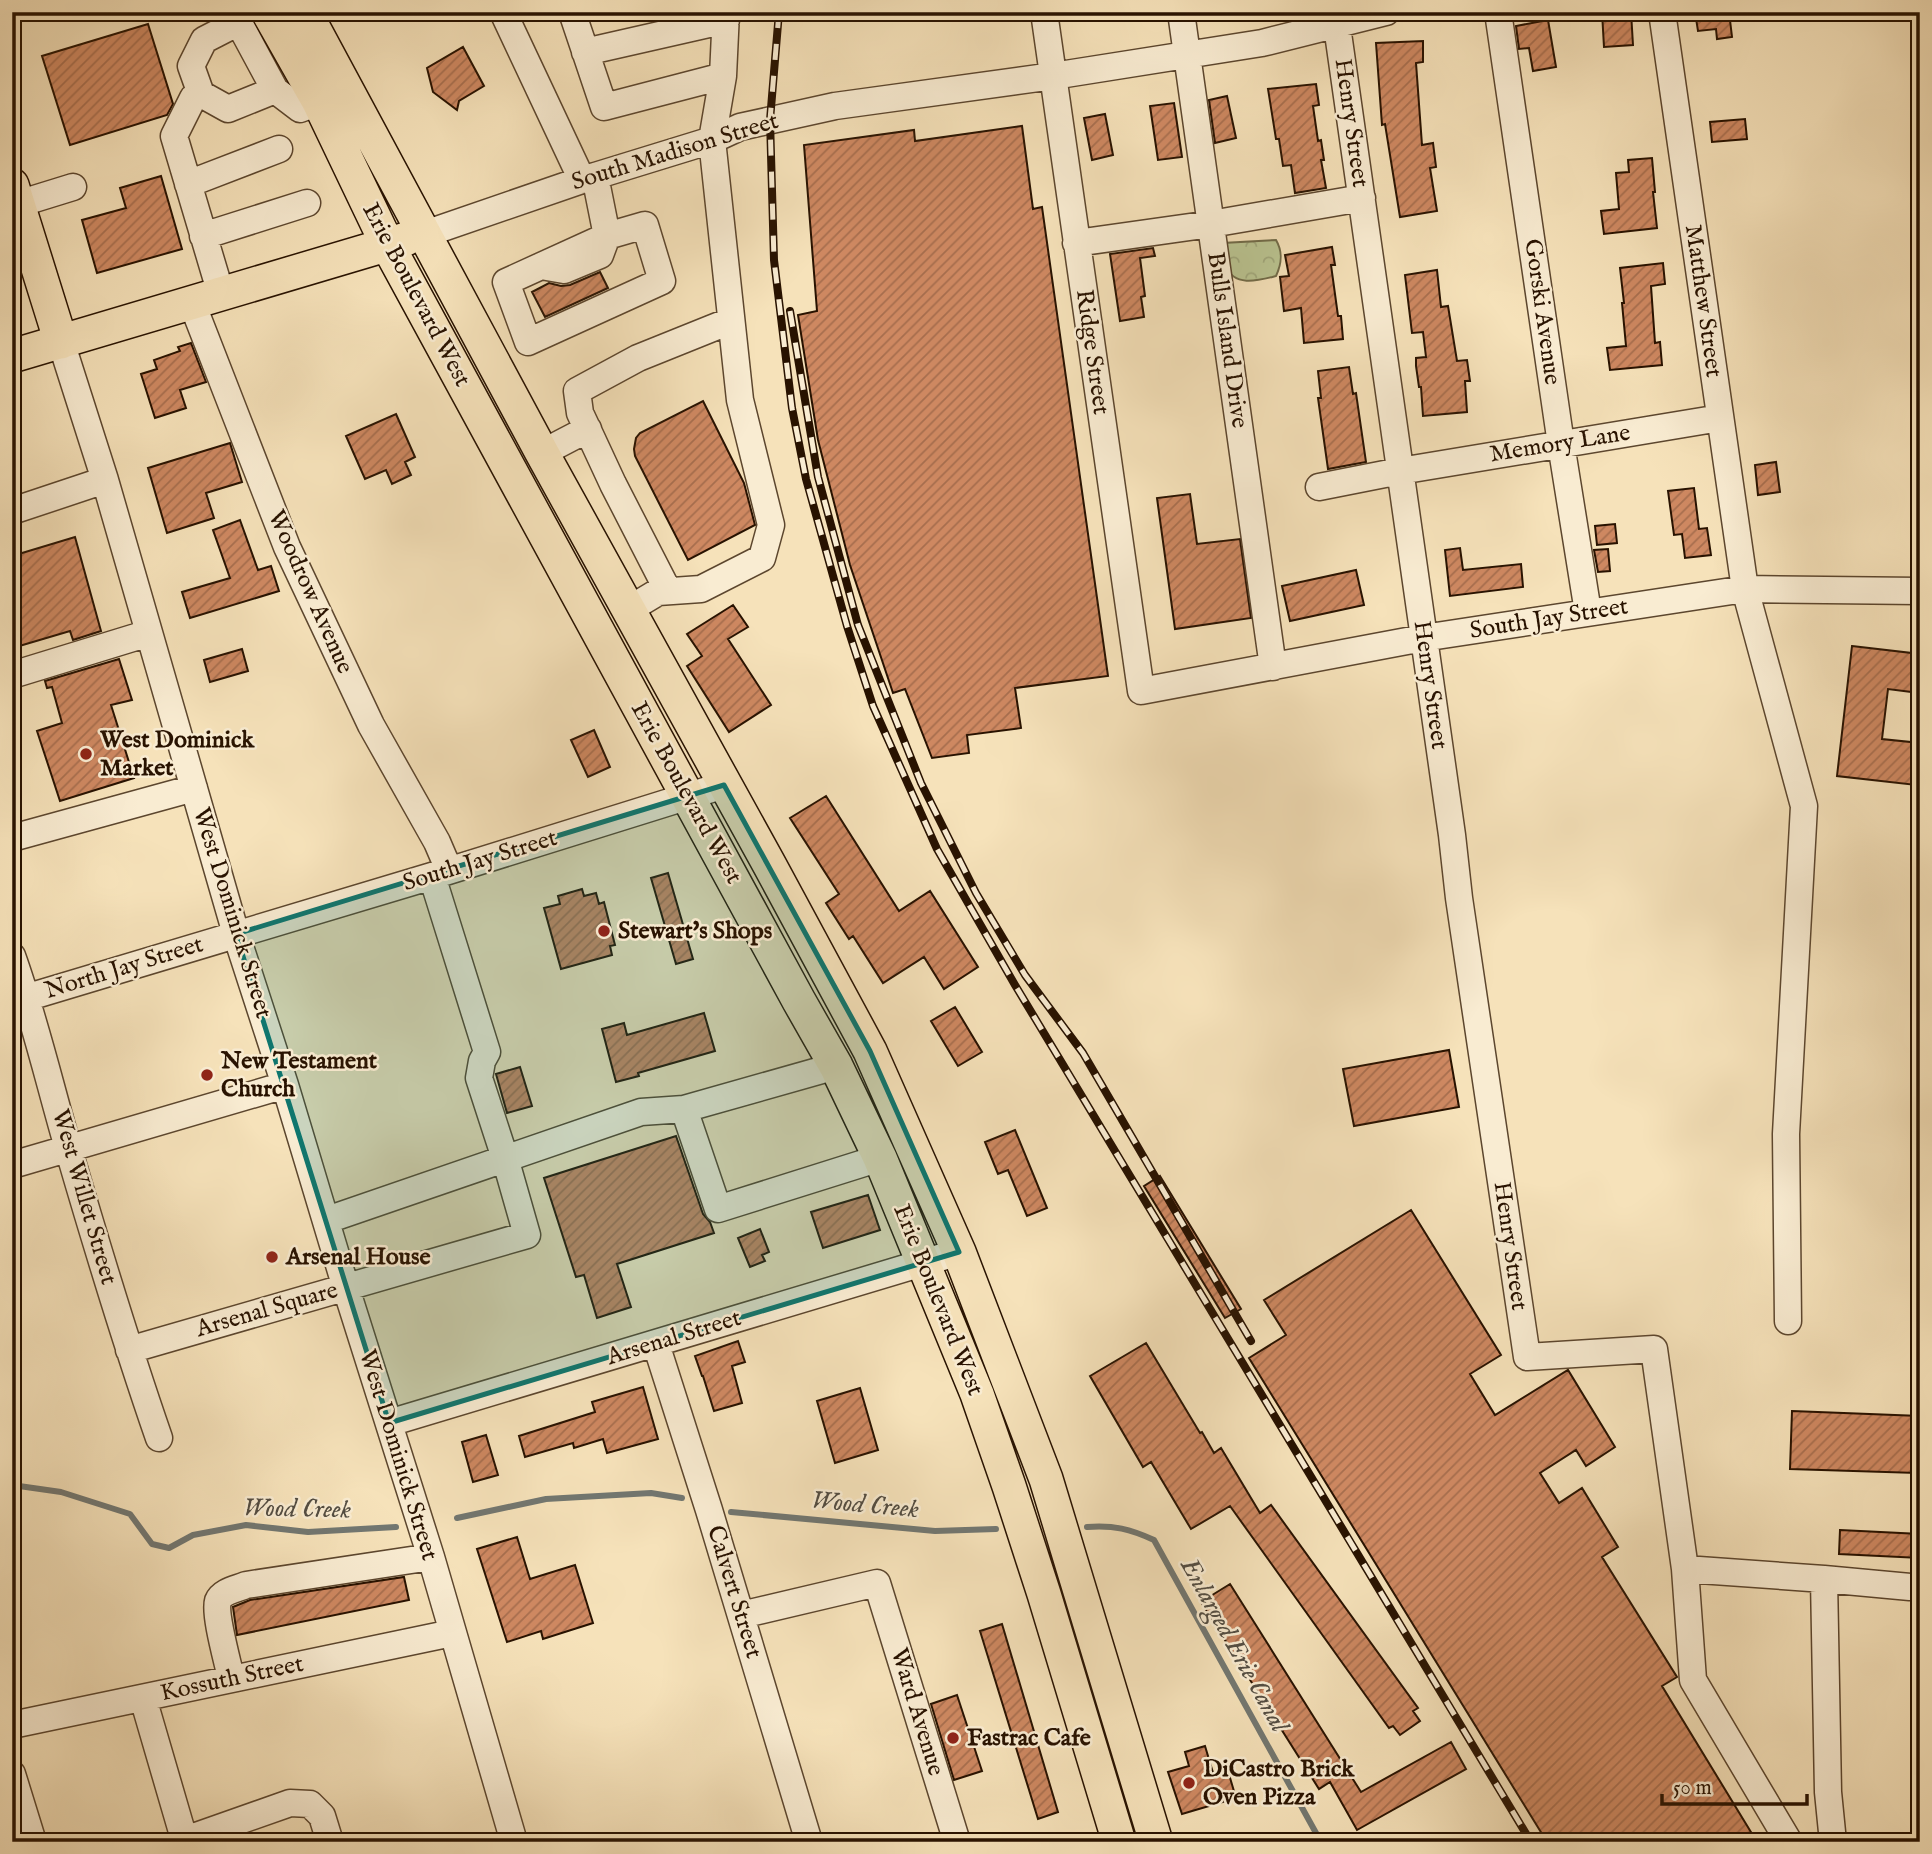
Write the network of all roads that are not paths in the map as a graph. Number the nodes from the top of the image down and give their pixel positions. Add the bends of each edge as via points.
1 (305, 12) edge
2 (503, 12) edge
3 (572, 12) edge
4 (1044, 12) edge
5 (1181, 12) edge
6 (1386, 12) edge
7 (1498, 12) edge
8 (1662, 12) edge
9 (246, 16) edge
10 (726, 16) edge
11 (1336, 18) edge
12 (585, 52) junction
13 (1187, 54) junction
14 (723, 76) junction
15 (1053, 76) junction
16 (275, 90) junction
17 (201, 94) junction
18 (319, 102) junction
19 (712, 140) junction
20 (279, 149) dead end
21 (589, 178) junction
22 (188, 184) junction
23 (73, 187) dead end
24 (15, 195) edge
25 (1362, 198) junction
26 (307, 202) dead end
27 (1211, 224) junction
28 (425, 234) junction
29 (204, 236) junction
30 (607, 236) junction
31 (1076, 243) junction
32 (387, 244) junction
33 (206, 299) junction
34 (730, 321) junction
35 (61, 342) junction
36 (528, 342) junction
37 (12, 356) edge
38 (492, 360) junction
39 (1720, 418) junction
40 (588, 429) junction
41 (1561, 444) junction
42 (542, 453) junction
43 (1400, 471) junction
44 (105, 480) junction
45 (1319, 487) dead end
46 (12, 511) edge
47 (1745, 589) junction
48 (668, 591) junction
49 (1920, 591) edge
50 (628, 610) junction
51 (1588, 612) junction
52 (149, 633) junction
53 (1423, 638) junction
54 (1273, 667) junction
55 (12, 675) edge
56 (1141, 691) joint
57 (724, 785) junction
58 (194, 788) junction
59 (688, 797) junction
60 (12, 838) edge
61 (441, 873) junction
62 (236, 934) junction
63 (12, 956) edge
64 (20, 1000) edge
65 (836, 1066) junction
66 (285, 1085) junction
67 (684, 1109) junction
68 (68, 1149) junction
69 (505, 1158) junction
70 (880, 1158) junction
71 (12, 1165) edge
72 (327, 1220) junction
73 (958, 1252) junction
74 (924, 1262) junction
75 (346, 1288) junction
76 (1788, 1321) dead end
77 (656, 1344) junction
78 (129, 1350) junction
79 (389, 1423) junction
80 (159, 1438) dead end
81 (431, 1558) junction
82 (1685, 1569) junction
83 (1824, 1580) junction
84 (1910, 1587) dead end
85 (741, 1615) junction
86 (452, 1633) junction
87 (231, 1678) junction
88 (143, 1698) junction
89 (12, 1725) edge
90 (12, 1774) edge
91 (185, 1841) edge
92 (33, 1842) edge
93 (330, 1842) edge
94 (514, 1842) edge
95 (809, 1842) edge
96 (957, 1842) edge
97 (1119, 1842) edge
98 (1156, 1842) edge
99 (1789, 1842) edge
100 (1833, 1842) edge

1 - 28 main road, Erie Boulevard West
2 - 21 street
3 - 12 street
4 - 15 street, Ridge Street
5 - 13 street, Bulls Island Drive
6 - 11 street, South Madison Street
7 - 41 street, Gorski Avenue
8 - 39 street, Matthew Street
9 - 16 street
9 - 17 street via 204,40 191,66
9 - 18 main road, Erie Boulevard West
10 - 12 street
10 - 14 street
11 - 13 street, South Madison Street via 1262,43
11 - 25 street, Henry Street
12 - 14 street via 604,107
13 - 15 street, South Madison Street
13 - 27 street, Bulls Island Drive
14 - 19 street
15 - 19 street, South Madison Street via 835,106 740,127
15 - 31 street, Ridge Street
16 - 17 street via 228,109
16 - 18 street via 300,108
17 - 22 street, Woodrow Avenue via 193,98 174,136
18 - 32 main road, Erie Boulevard West
19 - 21 street, South Madison Street
19 - 34 street
20 - 22 street
21 - 28 street, South Madison Street
21 - 30 street
22 - 29 street, Woodrow Avenue
23 - 24 street
24 - 35 main road, West Dominick Street
25 - 27 street
25 - 43 street, Henry Street
26 - 29 street
27 - 31 street
27 - 54 street, Bulls Island Drive
28 - 32 main road, South Madison Street
28 - 38 main road, Erie Boulevard West
29 - 33 street, Woodrow Avenue
30 - 36 street via 506,282
30 - 36 street via 645,225 662,281
31 - 56 street, Ridge Street
32 - 33 main road, South Madison Street
32 - 59 main road, Erie Boulevard West
33 - 35 main road, South Madison Street
33 - 61 street, Woodrow Avenue via 287,547 371,725 437,842
34 - 40 street via 638,358 577,391
34 - 48 street via 740,400 771,525 762,558 701,589
35 - 37 main road, South Madison Street
35 - 44 street, West Dominick Street
36 - 38 street
38 - 42 main road, Erie Boulevard West
39 - 41 street, Memory Lane
39 - 47 street, Matthew Street
40 - 42 street
40 - 48 street
41 - 43 street, Memory Lane
41 - 51 street, Gorski Avenue
42 - 50 main road, Erie Boulevard West
43 - 45 street, Memory Lane
43 - 53 street, Henry Street
44 - 46 street
44 - 52 street, West Dominick Street
47 - 49 street, South Jay Street
47 - 51 street, South Jay Street
47 - 76 street, Matthew Street via 1804,806 1786,1134
48 - 50 street
50 - 57 main road, Erie Boulevard West
51 - 53 street, South Jay Street
52 - 55 street
52 - 58 street, West Dominick Street
53 - 54 street, South Jay Street
53 - 82 street, Henry Street via 1527,1357 1654,1349
54 - 56 street, South Jay Street
57 - 59 street, South Jay Street
57 - 73 main road, Erie Boulevard West via 870,1051
58 - 60 street
58 - 62 street, West Dominick Street
59 - 61 street, South Jay Street
59 - 65 main road, Erie Boulevard West
61 - 62 street, South Jay Street
61 - 69 street, Woodrow Avenue via 487,1052 479,1078
62 - 64 street, North Jay Street
62 - 66 street, West Dominick Street
63 - 64 street, West Willet Street
64 - 68 street, West Willet Street
65 - 67 street
65 - 70 main road, Erie Boulevard West
66 - 68 street
66 - 72 street, West Dominick Street
67 - 69 street via 641,1112
67 - 70 street via 718,1209
68 - 71 street
68 - 78 street, West Willet Street
69 - 72 street
69 - 75 street, Arsenal Square via 527,1235
70 - 74 main road, Erie Boulevard West
72 - 75 street, West Dominick Street
73 - 74 street, Arsenal Street
73 - 98 main road, Erie Boulevard West via 1046,1479
74 - 77 street, Arsenal Street
74 - 97 main road, Erie Boulevard West via 1009,1486
75 - 78 street, Arsenal Square
75 - 79 street, West Dominick Street
77 - 79 street, Arsenal Street
77 - 85 street, Calvert Street
78 - 80 street, West Willet Street
79 - 81 street, West Dominick Street
81 - 86 street, West Dominick Street
81 - 87 street via 246,1586 224,1594 218,1602 218,1615
82 - 83 street
82 - 99 street via 1693,1680
83 - 84 street
83 - 100 street
85 - 95 street, Calvert Street
85 - 96 street, Ward Avenue via 877,1583
86 - 87 street, Kossuth Street
86 - 94 street, West Dominick Street
87 - 88 street, Kossuth Street
88 - 89 street, Kossuth Street
88 - 91 street
90 - 92 street
91 - 93 street via 290,1803 310,1804 322,1816

